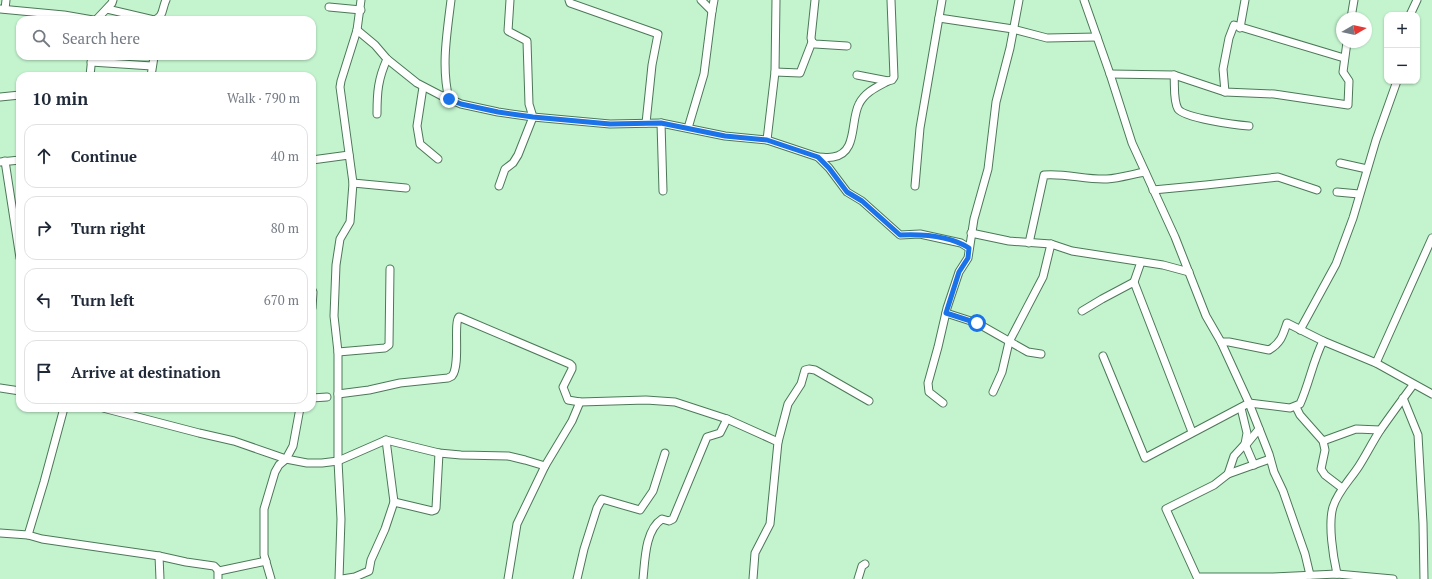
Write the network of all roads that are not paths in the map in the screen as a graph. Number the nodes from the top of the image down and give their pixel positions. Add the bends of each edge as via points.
1 (6, 0) edge
2 (113, 0) edge
3 (166, 0) edge
4 (362, 0) edge
5 (451, 0) edge
6 (510, 0) edge
7 (569, 0) edge
8 (701, 0) edge
9 (714, 0) edge
10 (776, 0) edge
11 (815, 0) edge
12 (891, 0) edge
13 (942, 0) edge
14 (1019, 0) edge
15 (1084, 0) edge
16 (1246, 0) edge
17 (1354, 0) edge
18 (1417, 0) edge
19 (329, 7) dead end
20 (3, 9) edge
21 (107, 9) junction
22 (361, 10) junction
23 (712, 11) junction
24 (1352, 12) edge
25 (1411, 12) edge
26 (70, 16) edge
27 (100, 16) edge
28 (137, 16) edge
29 (160, 16) edge
30 (939, 18) junction
31 (1240, 28) junction
32 (357, 30) junction
33 (1014, 30) junction
34 (1097, 37) junction
35 (812, 42) junction
36 (847, 46) dead end
37 (1346, 48) edge
38 (1344, 58) junction
39 (387, 59) junction
40 (91, 60) edge
41 (100, 60) edge
42 (153, 60) edge
43 (152, 66) junction
44 (90, 72) edge
45 (152, 72) edge
46 (775, 72) junction
47 (1110, 74) junction
48 (857, 75) dead end
49 (1174, 75) junction
50 (888, 81) junction
51 (1396, 84) edge
52 (423, 87) junction
53 (1225, 92) junction
54 (16, 95) edge
55 (0, 97) edge
56 (449, 99) junction
57 (377, 114) dead end
58 (533, 117) junction
59 (646, 123) junction
60 (661, 123) junction
61 (1249, 126) dead end
62 (688, 128) junction
63 (767, 140) junction
64 (349, 155) junction
65 (818, 157) junction
66 (316, 159) edge
67 (438, 159) dead end
68 (16, 160) edge
69 (3, 161) edge
70 (1340, 163) dead end
71 (1367, 169) junction
72 (1145, 172) junction
73 (353, 183) junction
74 (499, 186) dead end
75 (915, 186) dead end
76 (406, 188) dead end
77 (1153, 190) junction
78 (1317, 190) dead end
79 (663, 191) dead end
80 (1338, 192) dead end
81 (1359, 194) junction
82 (971, 233) junction
83 (16, 235) edge
84 (1432, 238) edge
85 (1029, 242) junction
86 (1051, 244) junction
87 (969, 248) junction
88 (1141, 262) junction
89 (390, 268) dead end
90 (1189, 272) junction
91 (1134, 282) junction
92 (1082, 311) dead end
93 (946, 313) junction
94 (1300, 330) junction
95 (1324, 341) junction
96 (1009, 342) junction
97 (1221, 342) junction
98 (338, 352) junction
99 (1041, 354) dead end
100 (1103, 356) dead end
101 (1376, 363) junction
102 (1413, 385) junction
103 (0, 388) edge
104 (16, 390) edge
105 (993, 392) dead end
106 (338, 394) junction
107 (1432, 394) edge
108 (327, 397) dead end
109 (316, 398) edge
110 (1403, 398) junction
111 (869, 401) dead end
112 (580, 402) junction
113 (943, 403) dead end
114 (1249, 403) junction
115 (1296, 407) junction
116 (1241, 408) junction
117 (63, 412) edge
118 (123, 412) edge
119 (299, 412) edge
120 (727, 419) junction
121 (1259, 429) junction
122 (1380, 430) junction
123 (1192, 432) junction
124 (386, 440) junction
125 (1323, 440) junction
126 (778, 442) junction
127 (1245, 445) junction
128 (439, 453) junction
129 (665, 453) dead end
130 (286, 459) junction
131 (1270, 459) junction
132 (338, 461) junction
133 (1254, 465) junction
134 (545, 466) junction
135 (1228, 474) junction
136 (1342, 488) junction
137 (394, 502) junction
138 (0, 532) edge
139 (28, 535) junction
140 (159, 556) junction
141 (266, 561) junction
142 (865, 564) dead end
143 (219, 571) junction
144 (1337, 574) junction
145 (1310, 576) junction
146 (1273, 578) edge
147 (160, 579) edge
148 (218, 579) edge
149 (271, 579) edge
150 (341, 579) edge
151 (508, 579) edge
152 (577, 579) edge
153 (643, 579) edge
154 (753, 579) edge
155 (858, 579) edge
156 (1393, 579) edge
157 (1424, 579) edge

1 - 20 street
2 - 21 street
3 - 29 street
4 - 22 street
5 - 56 street via 445,54
6 - 58 street via 508,31 527,41 529,104
7 - 59 street via 658,34
8 - 23 street
9 - 23 street
10 - 46 street
11 - 35 street
12 - 50 street via 894,77
13 - 30 street
14 - 33 street
15 - 34 street
16 - 31 street
17 - 24 street
18 - 25 street
19 - 22 street
20 - 26 street
21 - 27 street
21 - 28 street
22 - 32 street
23 - 62 street via 704,74
30 - 33 street
30 - 75 street via 922,121
31 - 38 street
31 - 53 street via 1234,25 1229,38 1223,69
32 - 39 street
32 - 64 street via 340,87
33 - 34 street via 1047,38
33 - 82 street via 996,102 988,169
34 - 47 street
35 - 36 street
35 - 46 street via 800,73
37 - 38 street
38 - 53 street via 1343,72 1349,81 1348,104 1274,94
39 - 52 street
39 - 57 street via 378,85
40 - 44 street
41 - 43 street
42 - 43 street
43 - 45 street
46 - 63 street
47 - 49 street
47 - 72 street via 1132,143
48 - 50 street
49 - 53 street
49 - 61 street via 1176,104 1179,110 1187,115 1230,125
50 - 65 street via 871,91 859,104 849,147 834,157
51 - 71 street
52 - 56 street
52 - 67 street via 417,126 420,144
54 - 55 street
56 - 58 street via 498,112
58 - 59 street via 610,124
58 - 74 street via 518,155 505,169
59 - 60 street
60 - 62 street
60 - 79 street
62 - 63 street via 725,136
63 - 65 street
64 - 66 street
64 - 73 street
65 - 87 street via 847,192 862,201 900,235 920,234 961,243
68 - 69 street
69 - 83 street
70 - 71 street
71 - 81 street
72 - 77 street
72 - 85 street via 1108,179 1058,173 1044,175
73 - 76 street
73 - 98 street via 350,222 340,239 336,265 334,316
77 - 78 street via 1278,177
77 - 90 street
80 - 81 street
81 - 94 street via 1346,241
82 - 85 street via 1009,241
82 - 87 street
84 - 101 street
85 - 86 street
86 - 88 street via 1072,251
86 - 96 street via 1043,277
87 - 93 street via 968,258 959,272
88 - 90 street
88 - 91 street
89 - 98 street via 390,346
90 - 97 street via 1206,316
91 - 92 street
91 - 123 street
93 - 96 street via 977,323
93 - 113 street via 928,383 929,392
94 - 95 street
94 - 97 street via 1287,323 1282,339 1270,350
95 - 101 street
95 - 115 street via 1304,395
96 - 99 street via 1028,352
96 - 105 street via 1002,372
97 - 114 street
98 - 106 street
100 - 123 street via 1145,458
101 - 102 street
102 - 107 street
102 - 110 street
103 - 104 street
106 - 112 street via 452,376 455,370 459,317 570,364 572,370 563,387 568,400
106 - 132 street
108 - 109 street
110 - 122 street
110 - 157 street via 1418,435 1424,523
111 - 126 street via 815,370 805,370 801,384 788,404
112 - 120 street via 675,402
112 - 134 street via 572,421
114 - 115 street
114 - 116 street
114 - 121 street
115 - 125 street
116 - 123 street
116 - 127 street via 1247,433
117 - 139 street
118 - 130 street via 199,434 234,441
119 - 130 street via 293,446
120 - 126 street
120 - 153 street via 720,433 707,437 673,519 662,519 657,522 646,544
121 - 127 street
121 - 131 street
122 - 125 street via 1356,429
122 - 136 street
124 - 128 street
124 - 132 street
124 - 137 street
125 - 136 street via 1325,450 1322,469 1325,475
126 - 154 street via 770,524 755,553
127 - 133 street
127 - 135 street via 1234,456
128 - 134 street via 508,456
128 - 137 street via 435,510
129 - 152 street via 653,491 640,510 602,499 584,549
130 - 132 street via 307,463
130 - 141 street via 274,472 264,509
131 - 133 street
131 - 145 street via 1305,554
132 - 150 street
133 - 135 street
134 - 151 street via 517,524
135 - 146 street via 1214,485 1166,509 1197,577
136 - 144 street via 1331,519 1333,558
137 - 150 street via 371,560 369,572
138 - 139 street
139 - 140 street
140 - 143 street via 214,566
140 - 147 street
141 - 143 street
141 - 149 street
142 - 155 street
143 - 148 street
144 - 145 street
144 - 156 street
145 - 146 street

